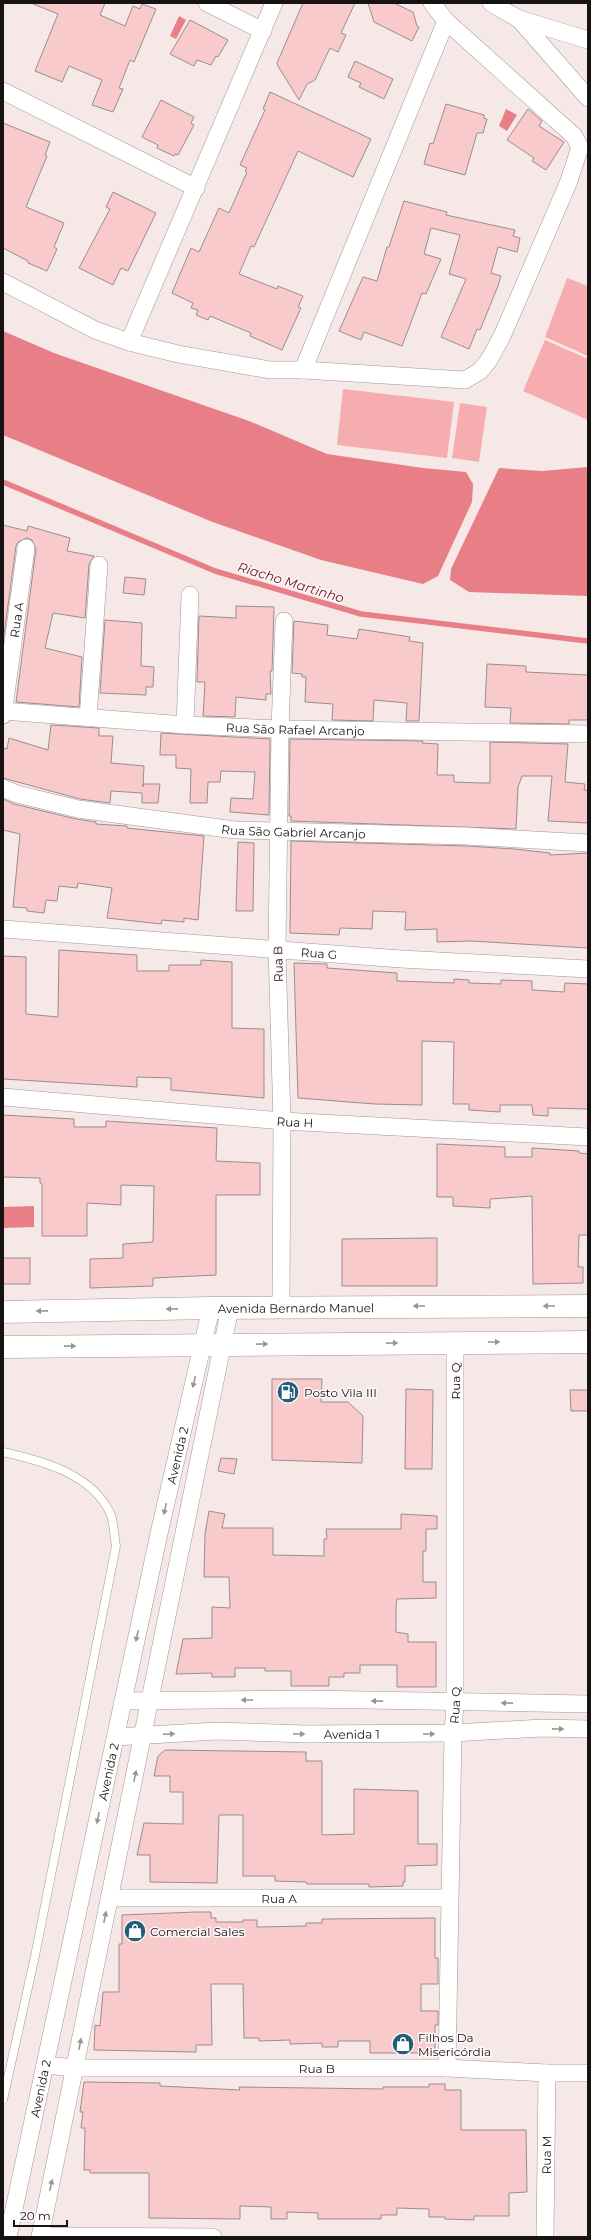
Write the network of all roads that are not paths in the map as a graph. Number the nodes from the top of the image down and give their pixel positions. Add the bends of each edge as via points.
1 (206, 3) edge
2 (274, 3) edge
3 (432, 3) edge
4 (491, 3) edge
5 (519, 19) junction
6 (446, 21) junction
7 (264, 31) junction
8 (588, 40) edge
9 (3, 91) edge
10 (588, 98) edge
11 (196, 188) junction
12 (3, 282) edge
13 (129, 342) junction
14 (303, 370) junction
15 (26, 548) dead end
16 (99, 565) dead end
17 (190, 595) dead end
18 (284, 621) dead end
19 (4, 713) edge
20 (88, 718) junction
21 (185, 725) junction
22 (280, 729) junction
23 (588, 734) edge
24 (3, 788) edge
25 (278, 832) junction
26 (588, 843) edge
27 (3, 929) edge
28 (277, 949) junction
29 (588, 969) edge
30 (3, 1097) edge
31 (282, 1121) junction
32 (588, 1137) edge
33 (588, 1306) edge
34 (281, 1307) junction
35 (220, 1308) junction
36 (3, 1312) edge
37 (455, 1342) junction
38 (588, 1342) edge
39 (213, 1344) junction
40 (3, 1347) edge
41 (3, 1452) edge
42 (150, 1700) junction
43 (123, 1702) junction
44 (456, 1703) junction
45 (588, 1704) edge
46 (588, 1729) edge
47 (453, 1733) junction
48 (144, 1736) junction
49 (116, 1737) junction
50 (109, 1898) junction
51 (450, 1898) junction
52 (45, 2065) junction
53 (75, 2068) junction
54 (447, 2068) junction
55 (547, 2073) junction
56 (588, 2073) edge
57 (3, 2100) edge
58 (40, 2236) edge
59 (8, 2237) edge
60 (213, 2237) edge
61 (545, 2237) edge

1 - 7 street
2 - 7 street
3 - 6 street
4 - 5 street
5 - 8 street
5 - 10 street
6 - 14 street
6 - 14 street via 574,136 580,147 569,181 503,334 480,371 465,380
7 - 11 street
9 - 11 street
11 - 13 street
12 - 13 street via 95,330
13 - 14 street via 178,354 270,370
15 - 19 street, Rua A
16 - 20 street
17 - 21 street
18 - 22 street, Rua B
19 - 20 street, Rua São Rafael Arcanjo
20 - 21 street, Rua São Rafael Arcanjo
21 - 22 street, Rua São Rafael Arcanjo
22 - 23 street, Rua São Rafael Arcanjo
22 - 25 street, Rua B
24 - 25 street, Rua São Gabriel Arcanjo via 17,794 78,809 235,830
25 - 26 street, Rua São Gabriel Arcanjo via 466,836
25 - 28 street, Rua B
27 - 28 street, Rua G
28 - 29 street, Rua G via 400,959
28 - 31 street, Rua B
30 - 31 street, Rua H
31 - 32 street, Rua H
31 - 34 street, Rua B
33 -> 34 main road, Avenida Bernardo Manuel
34 - 35 main road, Avenida Bernardo Manuel
35 -> 36 main road, Avenida Bernardo Manuel
35 - 39 street, Avenida 2
37 -> 38 main road
39 -> 37 main road
37 - 44 street, Rua Q
40 -> 39 main road
39 - 42 street, Avenida 2
39 -> 43 street, Avenida 2 via 160,1529
41 - 57 lane via 34,1459 82,1480 98,1494 111,1516 116,1546 36,1956
42 - 43 street
44 -> 42 street via 308,1699
42 - 48 street, Avenida 2
43 - 49 street, Avenida 2
45 -> 44 street
44 - 47 street, Rua Q
47 -> 46 street, Avenida 1 via 542,1728
48 -> 47 street, Avenida 1 via 216,1732
47 - 51 street, Rua Q
48 - 49 street, Avenida 1
50 -> 48 street, Avenida 2
49 -> 52 street, Avenida 2
50 - 51 street, Rua A
53 -> 50 street, Avenida 2
51 - 54 street, Rua Q
52 - 53 street, Rua B
52 - 59 street, Avenida 2
53 - 54 street, Rua B
58 -> 53 street, Avenida 2
54 - 55 street, Rua B
55 - 56 street, Rua B
55 - 61 street, Rua M
58 - 60 street

